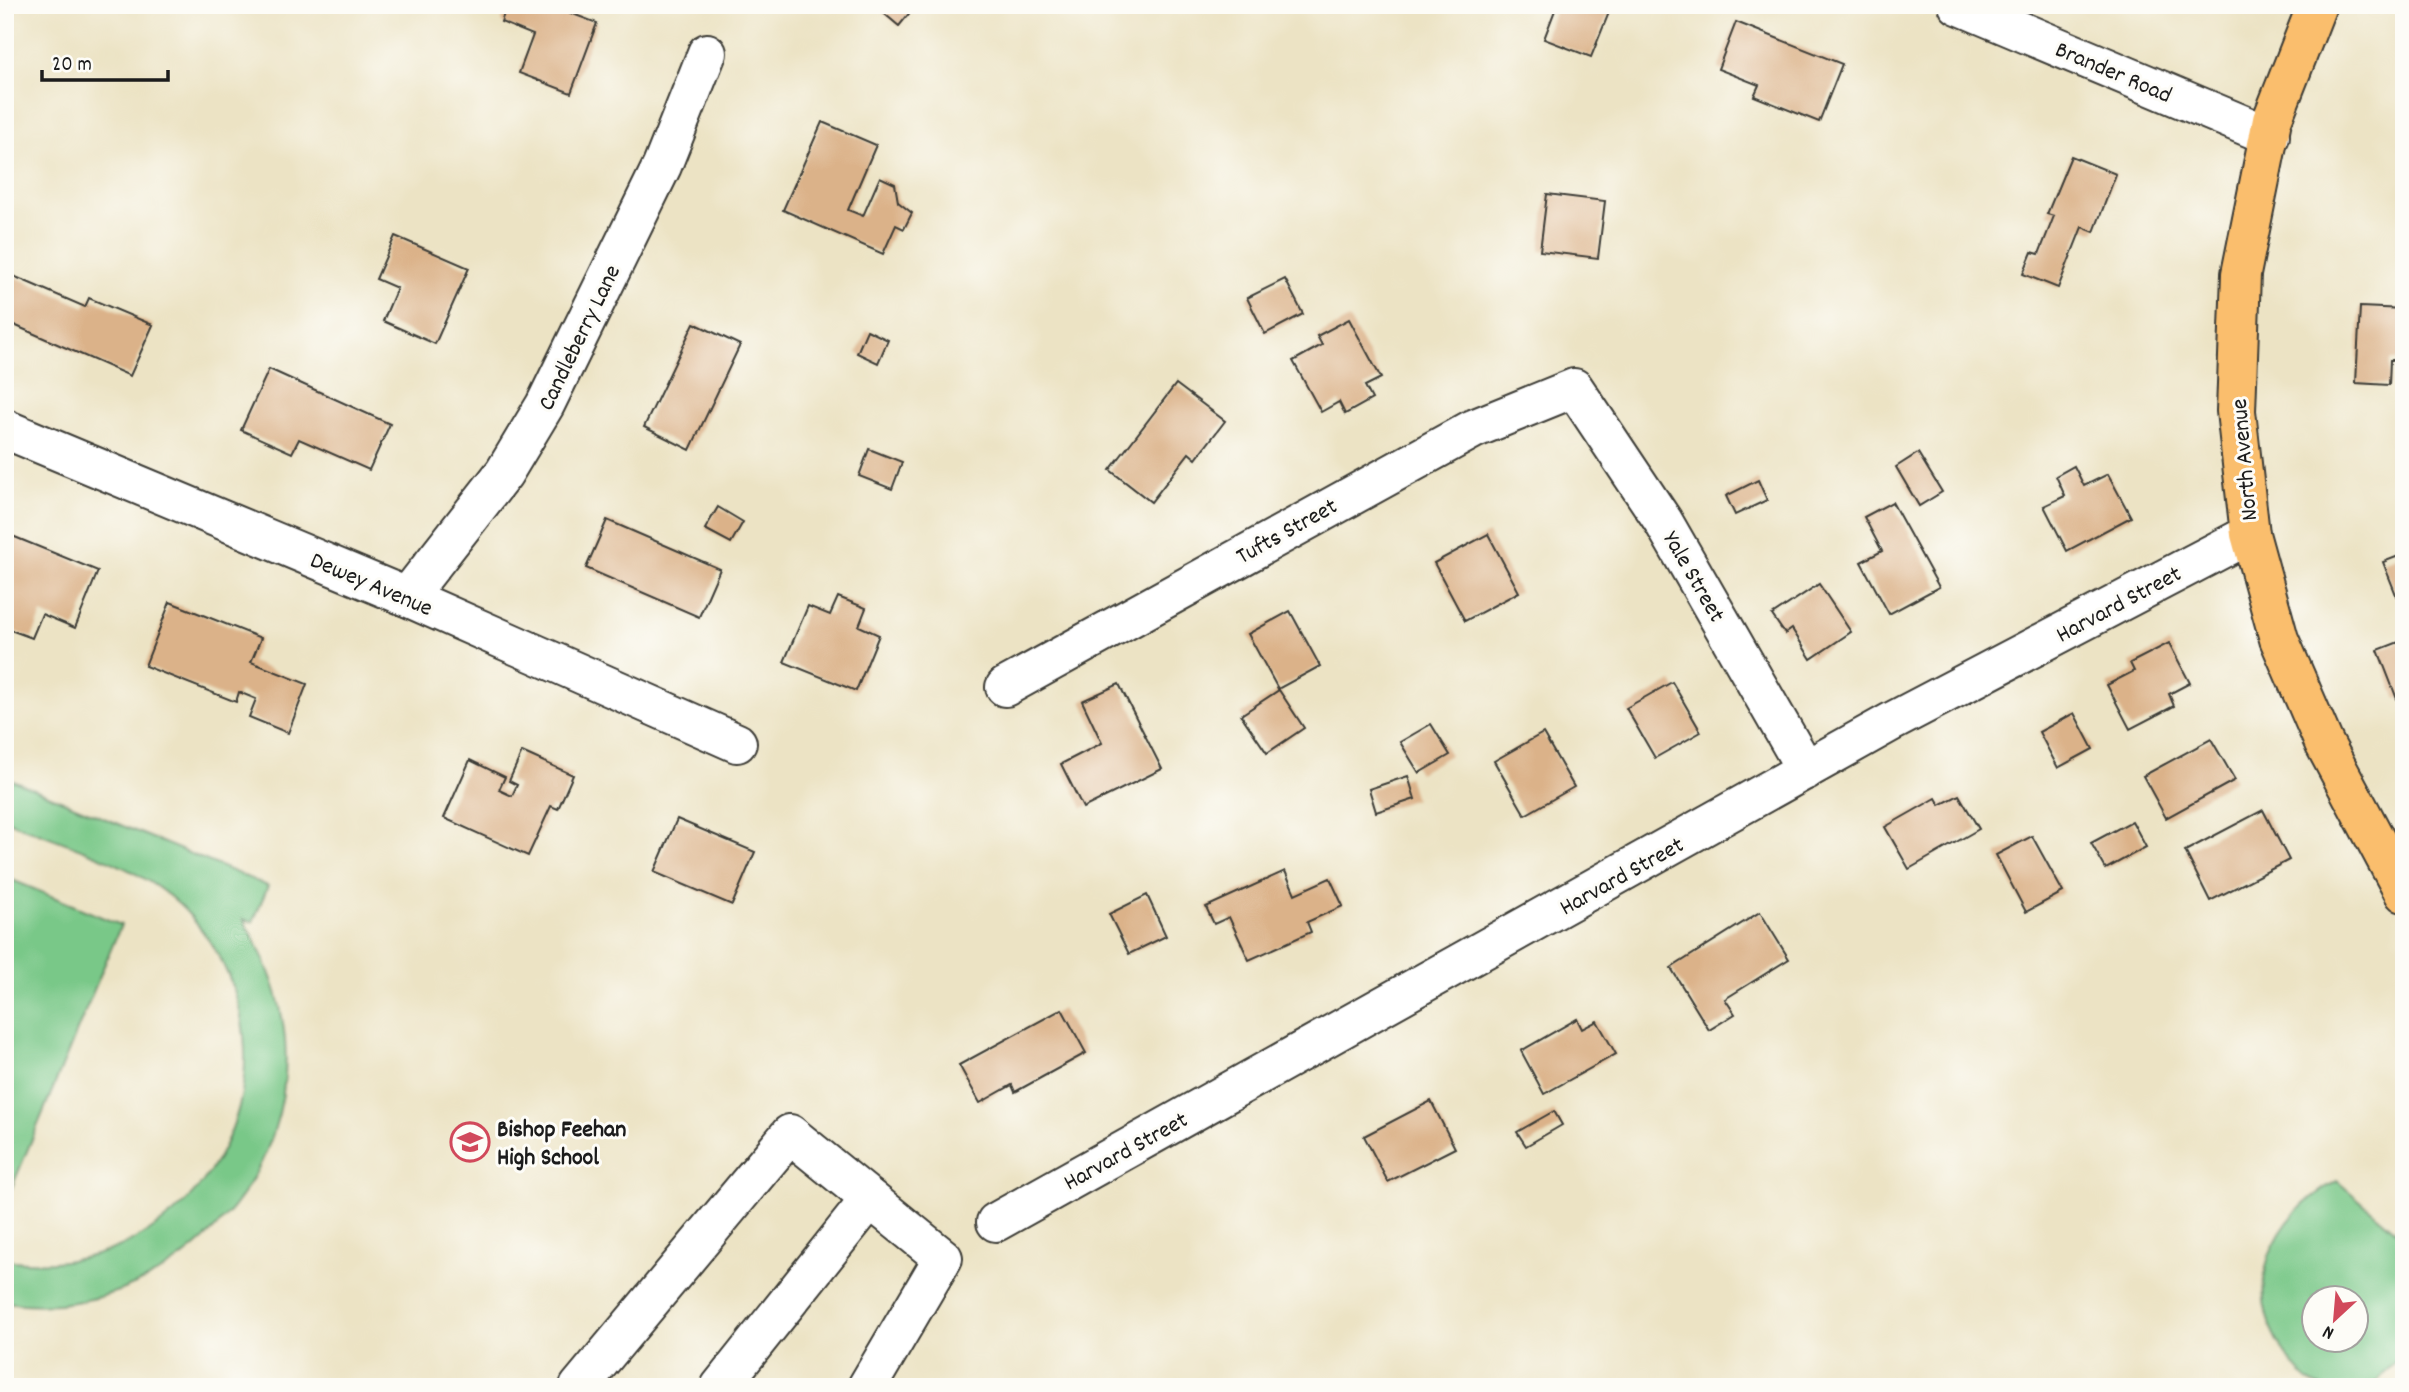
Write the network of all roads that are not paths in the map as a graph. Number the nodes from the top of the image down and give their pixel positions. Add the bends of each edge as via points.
1 (1958, 5) edge
2 (2317, 5) edge
3 (707, 53) dead end
4 (2270, 136) junction
5 (1574, 388) joint
6 (5, 429) edge
7 (2250, 534) junction
8 (407, 597) junction
9 (1005, 687) dead end
10 (737, 743) dead end
11 (1806, 770) junction
12 (2404, 893) edge
13 (870, 1199) junction
14 (996, 1222) dead end
15 (579, 1387) edge
16 (720, 1387) edge
17 (867, 1387) edge

1 - 4 street, Brander Road
2 - 4 main road, North Avenue via 2272,120
3 - 8 street, Candleberry Lane via 662,166 545,405 503,472
4 - 7 main road, North Avenue via 2241,274 2236,411
5 - 9 street, Tufts Street via 1473,429 1417,458
5 - 11 street, Yale Street via 1663,521
6 - 8 street, Dewey Avenue
7 - 11 street, Harvard Street
7 - 12 main road, North Avenue via 2279,639 2324,743
8 - 10 street, Dewey Avenue
11 - 14 street, Harvard Street
13 - 15 street via 789,1134
13 - 16 street
13 - 17 street via 943,1258

